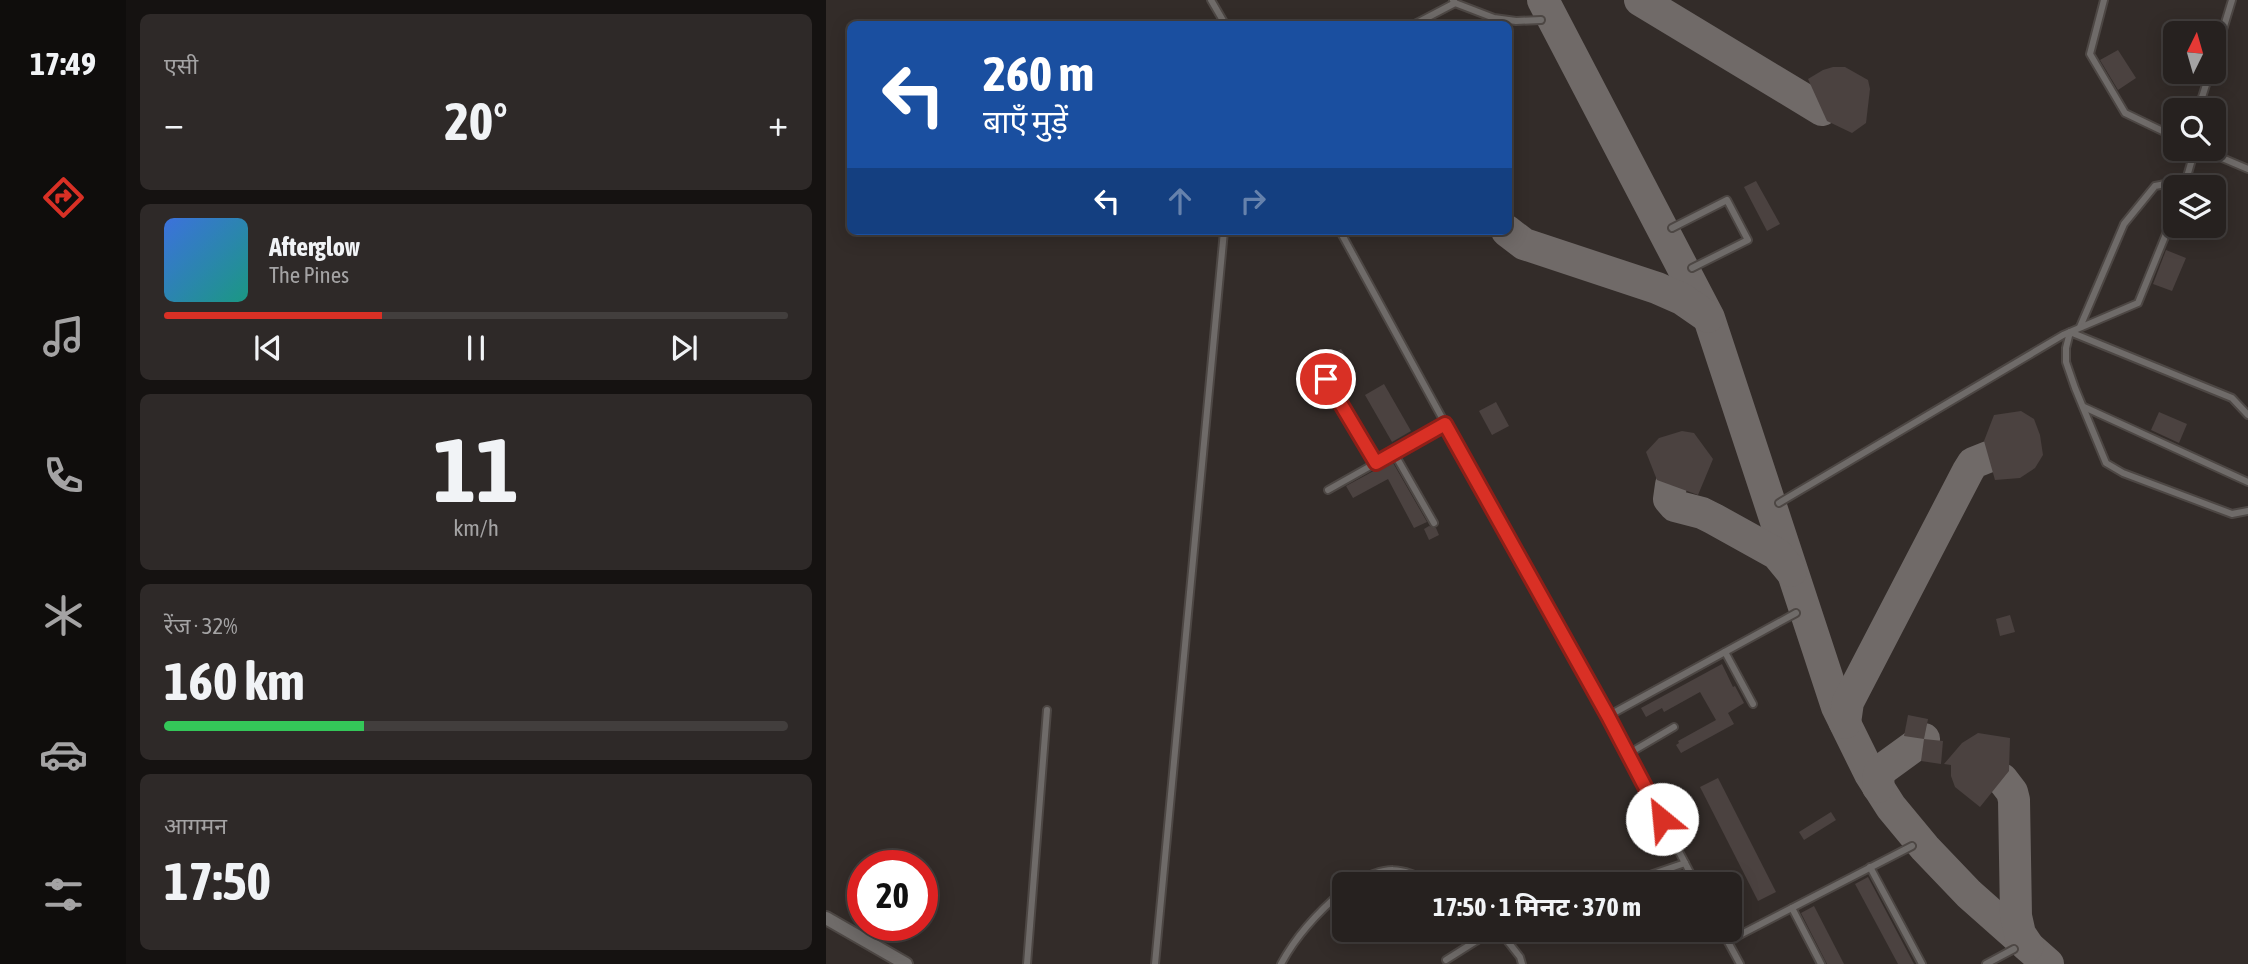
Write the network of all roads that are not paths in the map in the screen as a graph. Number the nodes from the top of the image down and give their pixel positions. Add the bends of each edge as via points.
1 (1211, 0) edge
2 (2104, 0) edge
3 (2232, 0) edge
4 (1454, 1) edge
5 (1541, 20) dead end
6 (1223, 21) edge
7 (1420, 21) edge
8 (2226, 21) edge
9 (2163, 131) edge
10 (2226, 160) edge
11 (2248, 169) edge
12 (2163, 185) edge
13 (1672, 228) dead end
14 (1224, 235) edge
15 (1342, 235) edge
16 (2164, 238) edge
17 (1692, 268) dead end
18 (2080, 327) junction
19 (2070, 331) junction
20 (1326, 379) dead end
21 (2084, 407) junction
22 (2248, 415) edge
23 (1445, 424) junction
24 (1394, 453) junction
25 (1376, 463) junction
26 (2248, 482) edge
27 (1328, 490) dead end
28 (1779, 503) dead end
29 (2248, 511) edge
30 (1434, 523) dead end
31 (1796, 613) dead end
32 (1725, 652) junction
33 (1753, 704) dead end
34 (1047, 710) dead end
35 (1608, 716) junction
36 (1674, 727) dead end
37 (1628, 754) junction
38 (1912, 846) dead end
39 (1685, 863) junction
40 (1870, 867) junction
41 (1380, 872) edge
42 (1408, 872) edge
43 (1659, 872) edge
44 (1690, 872) edge
45 (1332, 900) edge
46 (1793, 908) junction
47 (826, 918) edge
48 (1742, 934) edge
49 (1476, 942) edge
50 (1510, 942) edge
51 (1729, 942) edge
52 (2014, 949) dead end
53 (1446, 960) dead end
54 (906, 964) edge
55 (1027, 964) edge
56 (1155, 964) edge
57 (1281, 964) edge
58 (1522, 964) edge
59 (1740, 964) edge
60 (1821, 964) edge
61 (1922, 964) edge
62 (1986, 964) edge

1 - 6 lane
2 - 9 lane via 2090,54 2126,113
3 - 8 lane
4 - 5 lane via 1494,18
4 - 7 lane
10 - 11 lane
12 - 18 lane via 2155,186 2124,224
13 - 17 lane via 1727,200 1748,240
14 - 56 lane
15 - 23 lane
16 - 18 lane via 2138,303
18 - 19 lane
19 - 21 lane via 2066,362
19 - 22 lane via 2232,398
19 - 28 lane
20 - 25 lane
21 - 26 lane
21 - 29 lane via 2106,463 2232,514
23 - 24 lane
23 - 35 lane
24 - 25 lane
24 - 30 lane
25 - 27 lane
31 - 32 lane
32 - 33 lane
32 - 35 lane
34 - 55 lane
35 - 37 lane
36 - 37 lane
37 - 39 lane
38 - 40 lane
39 - 43 lane
39 - 44 lane
40 - 46 lane
40 - 61 lane
41 - 42 lane
45 - 57 lane via 1315,914
46 - 48 lane
46 - 60 lane
47 - 54 street
49 - 53 lane
50 - 58 lane
51 - 59 lane
52 - 62 lane

